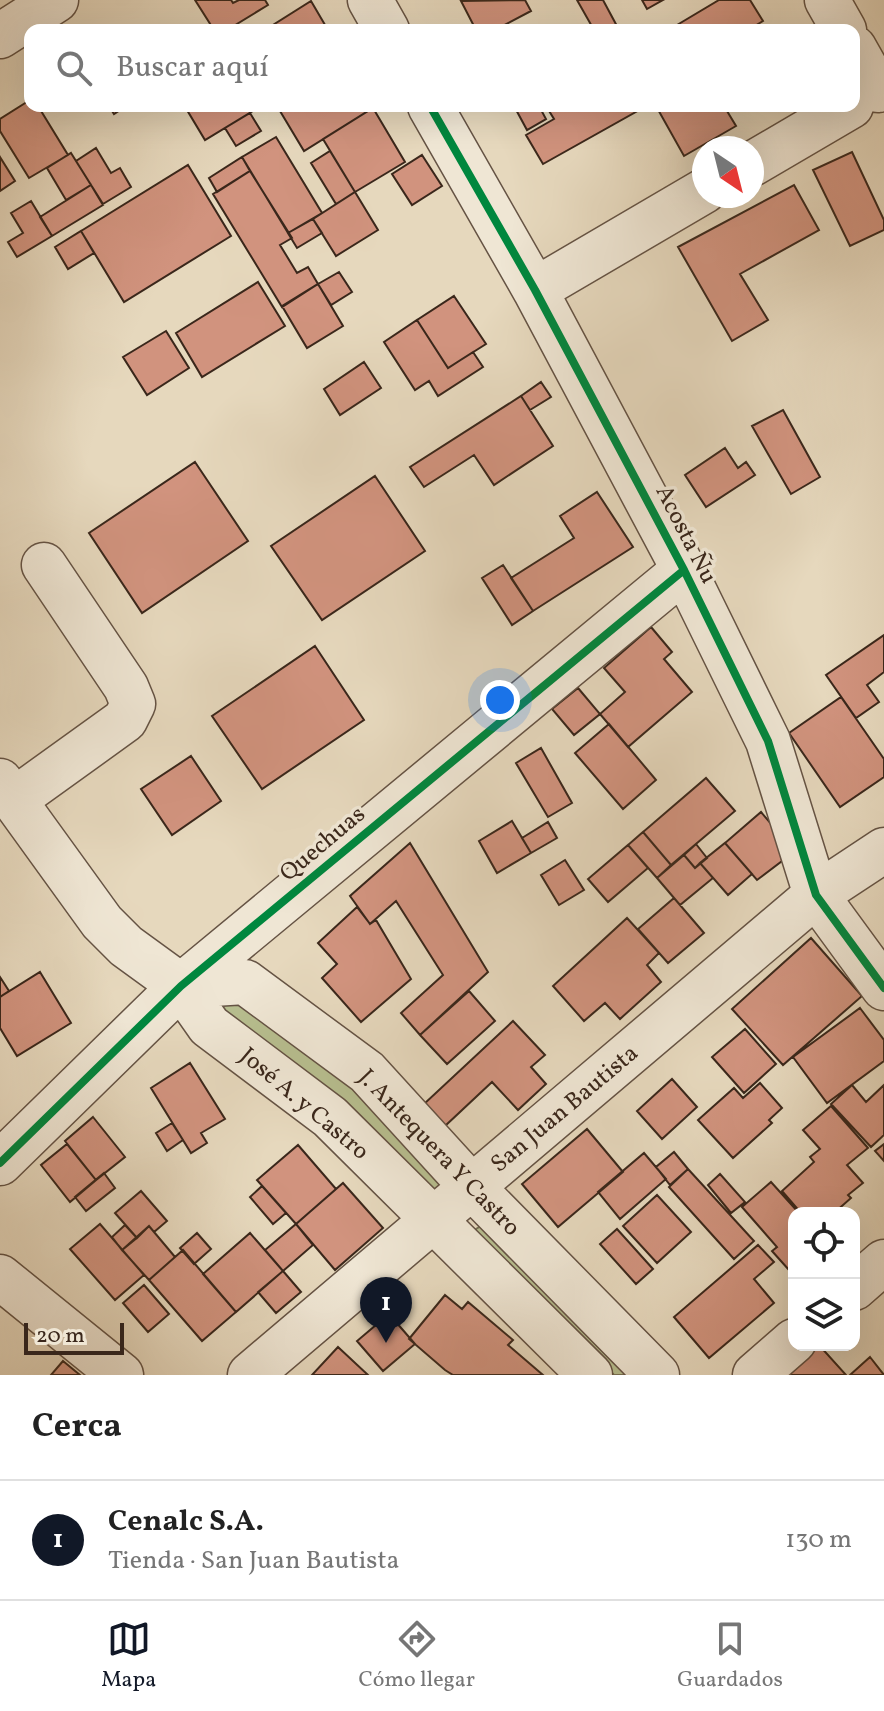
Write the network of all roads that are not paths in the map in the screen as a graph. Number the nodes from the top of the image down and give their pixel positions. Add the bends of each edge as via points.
1 (56, 0) edge
2 (370, 0) edge
3 (827, 0) edge
4 (384, 24) edge
5 (841, 24) edge
6 (0, 36) edge
7 (860, 71) edge
8 (867, 97) edge
9 (433, 112) edge
10 (841, 112) edge
11 (764, 157) edge
12 (692, 198) edge
13 (535, 290) junction
14 (44, 565) dead end
15 (684, 570) junction
16 (7, 790) edge
17 (884, 850) edge
18 (816, 895) junction
19 (181, 986) junction
20 (884, 988) edge
21 (0, 1163) edge
22 (471, 1186) junction
23 (433, 1217) junction
24 (884, 1262) edge
25 (0, 1277) edge
26 (860, 1283) edge
27 (788, 1346) edge
28 (121, 1375) edge
29 (250, 1375) edge
30 (590, 1375) edge
31 (657, 1375) edge
32 (755, 1375) edge

1 - 6 street
2 - 4 street
3 - 5 street
7 - 8 street
9 - 13 street, Acosta Ñu
10 - 11 street
12 - 13 street
13 - 15 street, Acosta Ñu
14 - 16 street via 133,704 125,720
15 - 18 street, Acosta Ñu via 768,741
15 - 19 street, Quechuas
16 - 19 street via 102,922
17 - 18 street, San Juan Bautista
18 - 20 street, Acosta Ñu
18 - 22 street, San Juan Bautista
19 - 21 street, Quechuas
19 - 22 street, J. Antequera Y Castro via 245,982 367,1072
19 - 23 street, José A. y Castro via 209,1026 330,1117
22 - 23 street, San Juan Bautista
22 - 31 street, J. Antequera Y Castro
23 - 29 street, San Juan Bautista
23 - 30 street, J. Antequera Y Castro
24 - 26 street
25 - 28 street
27 - 32 street

